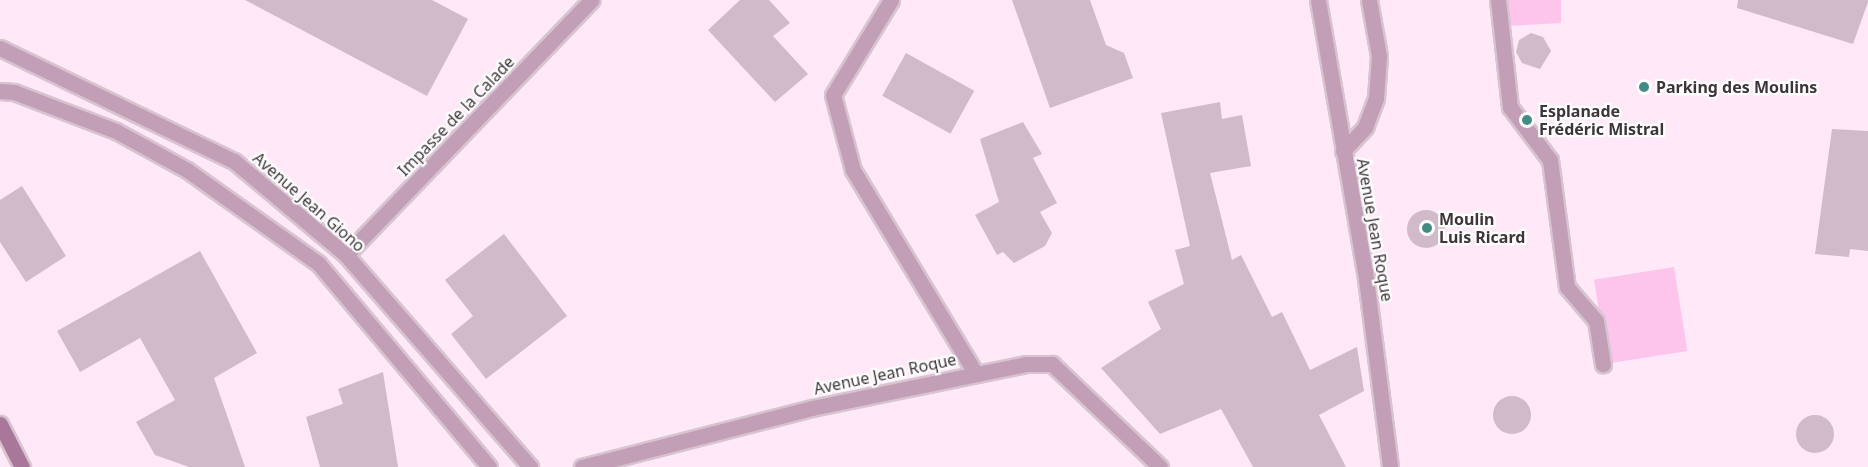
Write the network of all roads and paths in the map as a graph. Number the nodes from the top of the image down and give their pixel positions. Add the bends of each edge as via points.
1 (591, 0) edge
2 (891, 0) edge
3 (1318, 0) edge
4 (1369, 0) edge
5 (1498, 0) edge
6 (0, 48) edge
7 (0, 91) edge
8 (1343, 151) junction
9 (346, 255) junction
10 (1603, 364) dead end
11 (975, 372) junction
12 (0, 424) edge
13 (22, 467) edge
14 (489, 467) edge
15 (530, 467) edge
16 (582, 467) edge
17 (1160, 467) edge
18 (1390, 467) edge

1 - 9 street, Impasse de la Calade
2 - 11 street via 832,95 853,170
3 - 8 street, Avenue Jean Roque
4 - 8 street via 1380,56 1376,98 1365,127
5 - 10 street via 1510,106 1550,160 1567,287 1596,321
6 - 9 street, Avenue Jean Giono via 234,161
7 - 14 street via 14,92 116,131 187,170 318,263
8 - 18 street, Avenue Jean Roque
9 - 15 street, Avenue Jean Giono
11 - 16 street, Avenue Jean Roque
11 - 17 street, Avenue Jean Roque via 1052,364
12 - 13 main road

